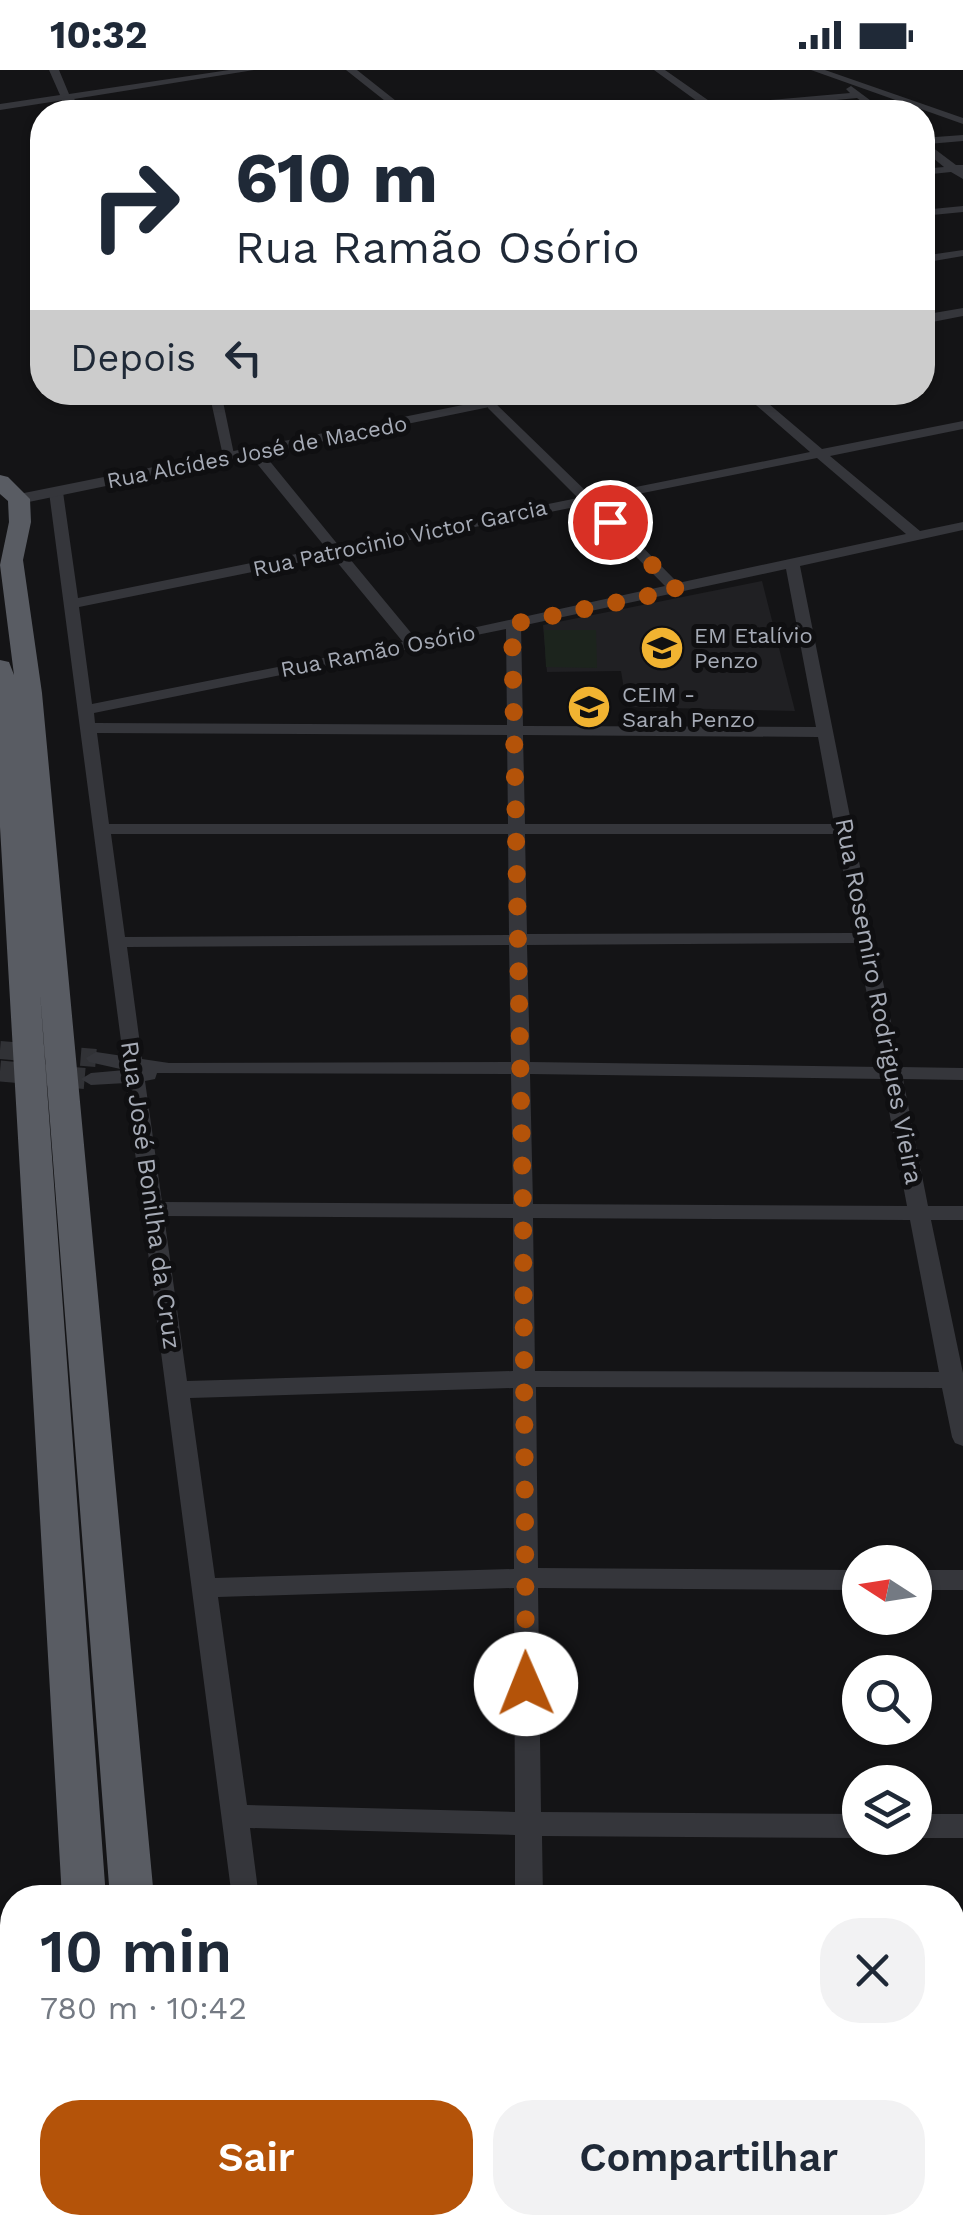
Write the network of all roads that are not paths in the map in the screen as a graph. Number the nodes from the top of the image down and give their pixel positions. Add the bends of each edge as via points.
1 (54, 70) edge
2 (249, 70) edge
3 (351, 70) edge
4 (659, 70) edge
5 (816, 70) edge
6 (834, 77) junction
7 (858, 95) junction
8 (66, 97) junction
9 (46, 100) edge
10 (69, 100) edge
11 (390, 100) edge
12 (702, 100) edge
13 (811, 100) edge
14 (865, 100) edge
15 (901, 100) edge
16 (30, 102) edge
17 (0, 107) edge
18 (935, 112) edge
19 (942, 114) junction
20 (935, 115) edge
21 (963, 121) edge
22 (963, 138) edge
23 (935, 141) edge
24 (935, 153) edge
25 (935, 172) edge
26 (961, 172) edge
27 (935, 178) edge
28 (963, 209) edge
29 (935, 212) edge
30 (963, 253) edge
31 (935, 258) edge
32 (963, 312) edge
33 (935, 317) edge
34 (218, 405) edge
35 (493, 405) joint
36 (763, 405) edge
37 (963, 425) edge
38 (254, 451) junction
39 (821, 452) junction
40 (230, 456) junction
41 (56, 492) junction
42 (7, 500) edge
43 (587, 500) junction
44 (963, 526) edge
45 (918, 537) junction
46 (338, 551) junction
47 (792, 564) junction
48 (677, 590) junction
49 (72, 604) junction
50 (512, 624) junction
51 (412, 645) junction
52 (0, 667) edge
53 (87, 719) junction
54 (825, 732) junction
55 (514, 733) junction
56 (516, 828) junction
57 (102, 829) junction
58 (845, 830) junction
59 (866, 938) junction
60 (517, 939) junction
61 (117, 942) junction
62 (96, 1058) tunnel mouth
63 (520, 1068) junction
64 (134, 1070) junction
65 (963, 1074) edge
66 (893, 1076) junction
67 (91, 1079) tunnel mouth
68 (153, 1209) junction
69 (523, 1210) junction
70 (920, 1212) junction
71 (963, 1213) edge
72 (523, 1379) junction
73 (957, 1380) edge
74 (178, 1390) junction
75 (963, 1437) edge
76 (524, 1578) junction
77 (842, 1580) edge
78 (932, 1580) edge
79 (963, 1580) edge
80 (204, 1588) junction
81 (234, 1816) junction
82 (528, 1824) junction
83 (842, 1826) edge
84 (932, 1826) edge
85 (963, 1826) edge
86 (83, 1885) edge
87 (131, 1885) edge
88 (244, 1885) edge
89 (529, 1885) edge

1 - 8 street
2 - 8 street
3 - 11 street
4 - 12 street
5 - 6 street
6 - 7 street
6 - 15 street
7 - 13 street
7 - 14 street
8 - 9 street
8 - 10 street
16 - 17 street
18 - 19 street
19 - 20 street
19 - 21 street
22 - 23 street
24 - 26 street
25 - 26 street
26 - 27 street
28 - 29 street
30 - 31 street
32 - 33 street
34 - 40 street
35 - 38 street, Rua Alcídes José de Macedo
35 - 43 street
36 - 39 street
37 - 39 street, Rua Patrocinio Victor Garcia
38 - 40 street, Rua Alcídes José de Macedo
38 - 46 street
39 - 43 street, Rua Patrocinio Victor Garcia
39 - 45 street
40 - 41 street, Rua Alcídes José de Macedo
41 - 42 street, Rua Alcídes José de Macedo
41 - 49 street, Rua José Bonilha da Cruz
42 - 87 highway
43 - 46 street, Rua Patrocinio Victor Garcia
43 - 48 street
44 - 45 street, Rua Ramão Osório
45 - 47 street, Rua Ramão Osório
46 - 49 street, Rua Patrocinio Victor Garcia
46 - 51 street
47 - 48 street, Rua Ramão Osório
47 - 54 street, Rua Rosemiro Rodrigues Vieira
48 - 50 street, Rua Ramão Osório
49 - 53 street, Rua José Bonilha da Cruz
50 - 51 street, Rua Ramão Osório
50 - 55 street
51 - 53 street, Rua Ramão Osório
52 - 86 highway
53 - 55 street
53 - 57 street, Rua José Bonilha da Cruz
54 - 55 street
54 - 58 street, Rua Rosemiro Rodrigues Vieira
55 - 56 street
56 - 57 street
56 - 58 street
56 - 60 street
57 - 61 street, Rua José Bonilha da Cruz
58 - 59 street, Rua Rosemiro Rodrigues Vieira
59 - 60 street
59 - 66 street, Rua Rosemiro Rodrigues Vieira
60 - 61 street
60 - 63 street
61 - 64 street, Rua José Bonilha da Cruz
62 - 64 street
63 - 64 street
63 - 66 street
63 - 69 street
64 - 67 street
64 - 68 street, Rua José Bonilha da Cruz
65 - 66 street
66 - 70 street, Rua Rosemiro Rodrigues Vieira
68 - 69 street
68 - 74 street, Rua José Bonilha da Cruz
69 - 70 street
69 - 72 street
70 - 71 street
70 - 73 street, Rua Rosemiro Rodrigues Vieira
72 - 73 street
72 - 74 street
72 - 76 street
73 - 75 street, Rua Rosemiro Rodrigues Vieira
74 - 80 street, Rua José Bonilha da Cruz
76 - 77 street
76 - 80 street
76 - 82 street
78 - 79 street
80 - 81 street, Rua José Bonilha da Cruz
81 - 82 street
81 - 88 street, Rua José Bonilha da Cruz
82 - 83 street
82 - 89 street
84 - 85 street

